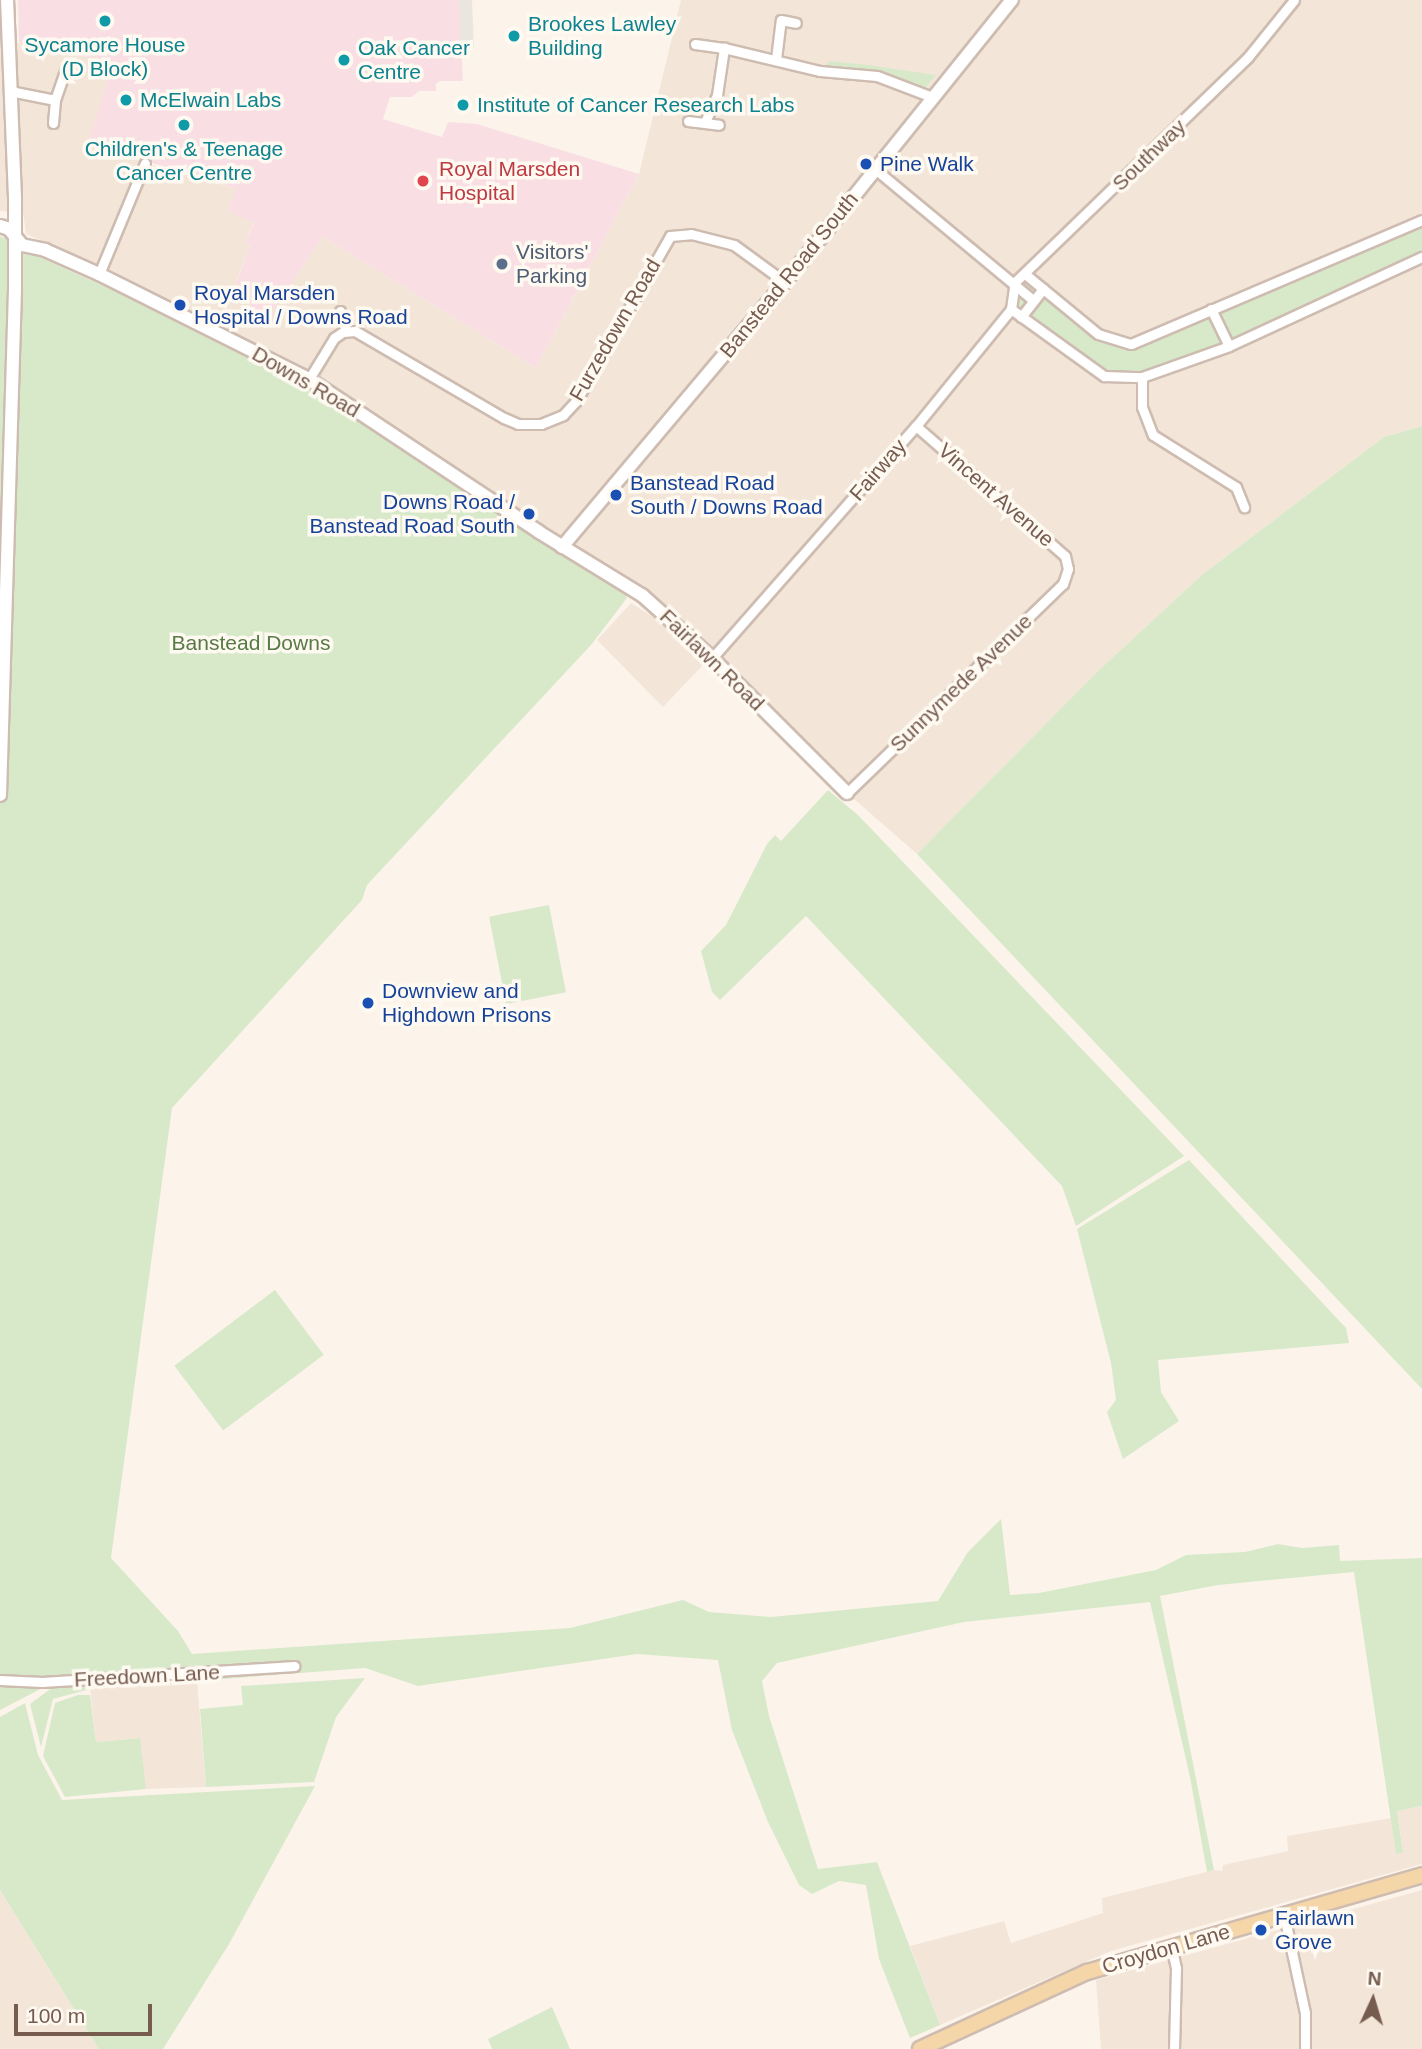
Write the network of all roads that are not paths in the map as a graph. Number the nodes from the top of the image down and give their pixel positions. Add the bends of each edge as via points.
1 (7, 0) edge
2 (1012, 0) edge
3 (1294, 0) edge
4 (796, 23) dead end
5 (695, 44) dead end
6 (4, 48) edge
7 (724, 48) junction
8 (776, 59) junction
9 (66, 68) dead end
10 (10, 91) junction
11 (932, 97) junction
12 (55, 100) junction
13 (688, 121) dead end
14 (705, 122) junction
15 (52, 123) dead end
16 (719, 125) dead end
17 (145, 163) dead end
18 (874, 169) junction
19 (1422, 220) edge
20 (0, 226) edge
21 (15, 237) junction
22 (1422, 257) edge
23 (99, 274) junction
24 (1025, 274) junction
25 (785, 282) junction
26 (1015, 282) junction
27 (1043, 289) junction
28 (1033, 300) junction
29 (1011, 309) junction
30 (1211, 309) junction
31 (340, 311) dead end
32 (1021, 317) junction
33 (346, 331) junction
34 (1229, 346) junction
35 (1142, 377) junction
36 (309, 379) junction
37 (916, 426) junction
38 (1244, 507) dead end
39 (562, 547) junction
40 (1068, 569) joint
41 (712, 658) junction
42 (847, 793) joint
43 (0, 795) edge
44 (294, 1666) dead end
45 (0, 1680) edge
46 (1422, 1875) edge
47 (1284, 1915) junction
48 (1171, 1945) junction
49 (920, 2049) edge
50 (1174, 2049) edge
51 (1305, 2049) edge

1 - 6 street
2 - 11 street, Banstead Road South
3 - 24 street, Southway via 1248,57
4 - 8 street via 781,20
5 - 7 street
6 - 10 street
7 - 8 street
7 - 14 street via 717,95
8 - 11 street via 820,71 887,78
9 - 12 street
10 - 12 street
10 - 21 street
11 - 18 street, Banstead Road South
12 - 15 street
13 - 14 street
14 - 16 street
17 - 23 street
18 - 25 street, Banstead Road South
18 - 26 street
19 - 30 street
20 - 21 street, Downs Road
21 - 23 street, Downs Road via 22,244
21 - 43 street
22 - 34 street
23 - 36 street, Downs Road
24 - 26 street, Southway
24 - 27 street
25 - 33 street, Furzedown Road via 734,245 691,234 670,236 576,401 556,419 533,425 503,418 368,337
25 - 39 street, Banstead Road South
26 - 28 street
26 - 29 street
27 - 28 street
27 - 30 street via 1098,334 1131,344
28 - 32 street
29 - 32 street
29 - 37 street, Fairway
30 - 34 street
31 - 33 street
32 - 35 street via 1104,376
33 - 36 street via 334,338
34 - 35 street
35 - 38 street via 1142,407 1153,435 1236,487
36 - 39 street, Downs Road
37 - 40 street, Vincent Avenue via 1065,556
37 - 41 street, Fairway
39 - 41 street, Fairlawn Road via 643,596
40 - 42 street, Sunnymede Avenue via 1063,584
41 - 42 street, Fairlawn Road
44 - 45 street, Freedown Lane via 42,1682
46 - 47 main road, Croydon Lane
47 - 48 main road, Croydon Lane
47 - 51 street via 1306,2013
48 - 49 main road, Croydon Lane via 1087,1972
48 - 50 street via 1176,1968

